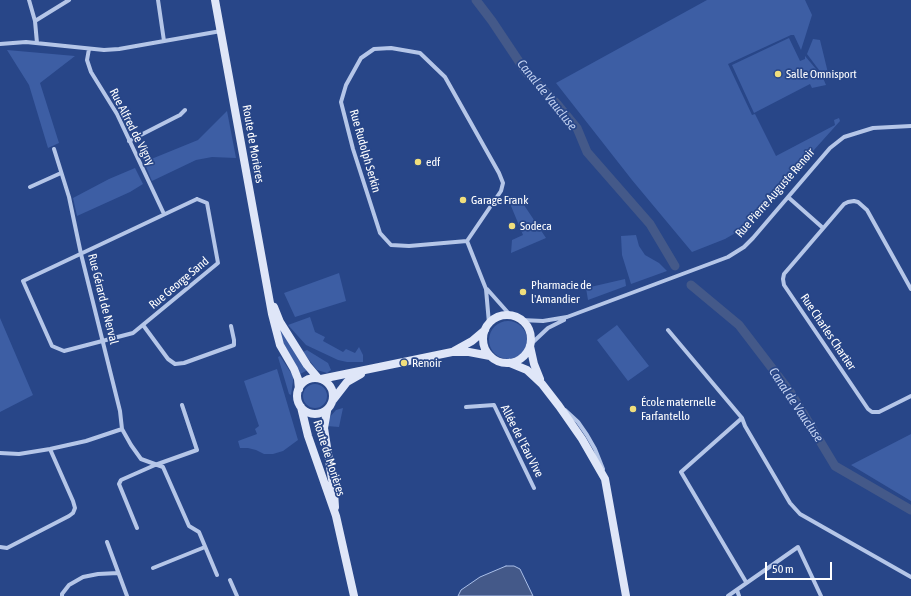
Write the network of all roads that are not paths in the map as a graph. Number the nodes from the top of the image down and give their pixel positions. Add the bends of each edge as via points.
1 (29, 0) edge
2 (69, 0) edge
3 (158, 0) edge
4 (215, 0) edge
5 (35, 20) junction
6 (221, 31) junction
7 (164, 41) junction
8 (37, 43) junction
9 (0, 44) edge
10 (89, 49) junction
11 (185, 110) dead end
12 (911, 126) edge
13 (129, 141) junction
14 (54, 149) dead end
15 (61, 173) junction
16 (30, 187) dead end
17 (788, 197) junction
18 (164, 214) junction
19 (823, 228) junction
20 (467, 241) junction
21 (81, 254) junction
22 (486, 289) junction
23 (911, 289) edge
24 (268, 292) junction
25 (511, 316) junction
26 (567, 317) junction
27 (521, 320) junction
28 (144, 325) junction
29 (231, 326) dead end
30 (487, 327) junction
31 (668, 330) dead end
32 (103, 341) junction
33 (530, 345) junction
34 (452, 352) junction
35 (490, 356) junction
36 (510, 363) junction
37 (369, 370) junction
38 (319, 379) junction
39 (542, 384) junction
40 (299, 389) junction
41 (911, 396) edge
42 (333, 400) junction
43 (182, 405) dead end
44 (301, 407) junction
45 (466, 407) dead end
46 (326, 411) junction
47 (742, 418) junction
48 (122, 429) junction
49 (50, 449) junction
50 (0, 453) edge
51 (155, 465) junction
52 (534, 488) dead end
53 (336, 516) junction
54 (137, 528) dead end
55 (107, 542) dead end
56 (0, 547) edge
57 (205, 547) junction
58 (154, 568) dead end
59 (118, 573) junction
60 (217, 575) dead end
61 (911, 577) edge
62 (230, 580) dead end
63 (746, 582) junction
64 (737, 590) junction
65 (62, 596) edge
66 (126, 596) edge
67 (236, 596) edge
68 (354, 596) edge
69 (626, 596) edge
70 (728, 596) edge
71 (739, 596) edge
72 (821, 596) edge

1 - 5 street
2 - 5 street
3 - 7 street
4 - 6 main road, Route de Morières
5 - 8 street
6 - 7 street
6 - 24 main road, Route de Morières
7 - 10 street via 119,49
8 - 9 street
8 - 10 street
10 - 13 street, Rue Alfred de Vigny via 88,65 117,114
11 - 13 street
12 - 17 street, Rue Pierre Auguste Renoir via 873,128 844,137 830,148
13 - 18 street, Rue Alfred de Vigny
14 - 15 street, Rue Gérard de Nerval
15 - 16 street
15 - 21 street, Rue Gérard de Nerval via 69,197
17 - 19 street
17 - 26 street, Rue Pierre Auguste Renoir via 753,238 732,255
18 - 21 street, Rue George Sand
18 - 28 street, Rue George Sand via 198,199 207,204 218,263
19 - 23 street, Rue Charles Chartier via 844,204 858,202 867,210
19 - 41 street, Rue Charles Chartier via 784,274 784,285 868,409 879,412
20 - 20 street, Rue Rudolph Serkin via 501,191 503,183 499,173 446,77 420,53 391,48 374,49 362,58 346,85 341,102 380,233 391,245
20 - 22 street
21 - 32 street, Rue Gérard de Nerval
21 - 32 street, Rue George Sand via 23,281 52,346 64,351
22 - 25 street
22 - 30 street
24 - 38 main road, Route de Morières via 280,322
24 - 40 main road, Route de Morières via 280,346 294,369
25 - 27 main road
25 - 30 main road via 499,317
26 - 27 street, Rue Pierre Auguste Renoir via 544,321
26 - 33 street, Rue Pierre Auguste Renoir via 548,328
27 - 33 main road via 529,330
28 - 29 street via 168,359 175,364 234,345
28 - 32 street, Rue George Sand via 133,333
30 - 34 main road via 472,341
30 - 35 main road via 483,337
31 - 47 street
32 - 48 street, Rue Gérard de Nerval
33 - 36 main road via 523,358
33 - 39 main road
34 - 35 main road
34 - 37 main road
35 - 36 main road via 500,362
36 - 39 main road via 527,370
37 - 38 main road
37 - 42 main road via 355,376
38 - 40 main road via 307,380
38 - 42 main road via 330,385
39 - 69 main road via 606,479
40 - 44 main road via 297,398
42 - 46 main road
43 - 51 street via 197,450
44 - 46 main road via 316,415
44 - 53 main road, Route de Morières via 308,436
45 - 52 street, Allée de l'Eau Vive via 494,405
46 - 53 main road, Route de Morières via 324,428
47 - 61 street via 792,506 800,514
47 - 63 street via 681,472
48 - 49 street
48 - 51 street via 141,459
49 - 50 street via 19,454
49 - 56 street via 73,501 73,513 7,548
51 - 54 street via 121,480 118,484
51 - 57 street via 163,466 189,526 198,532
53 - 68 main road, Route de Morières
55 - 59 street
57 - 58 street
57 - 60 street
59 - 65 street via 83,577 69,585
59 - 66 street
62 - 67 street
63 - 64 street
63 - 72 street via 798,547
64 - 70 street
64 - 71 street

